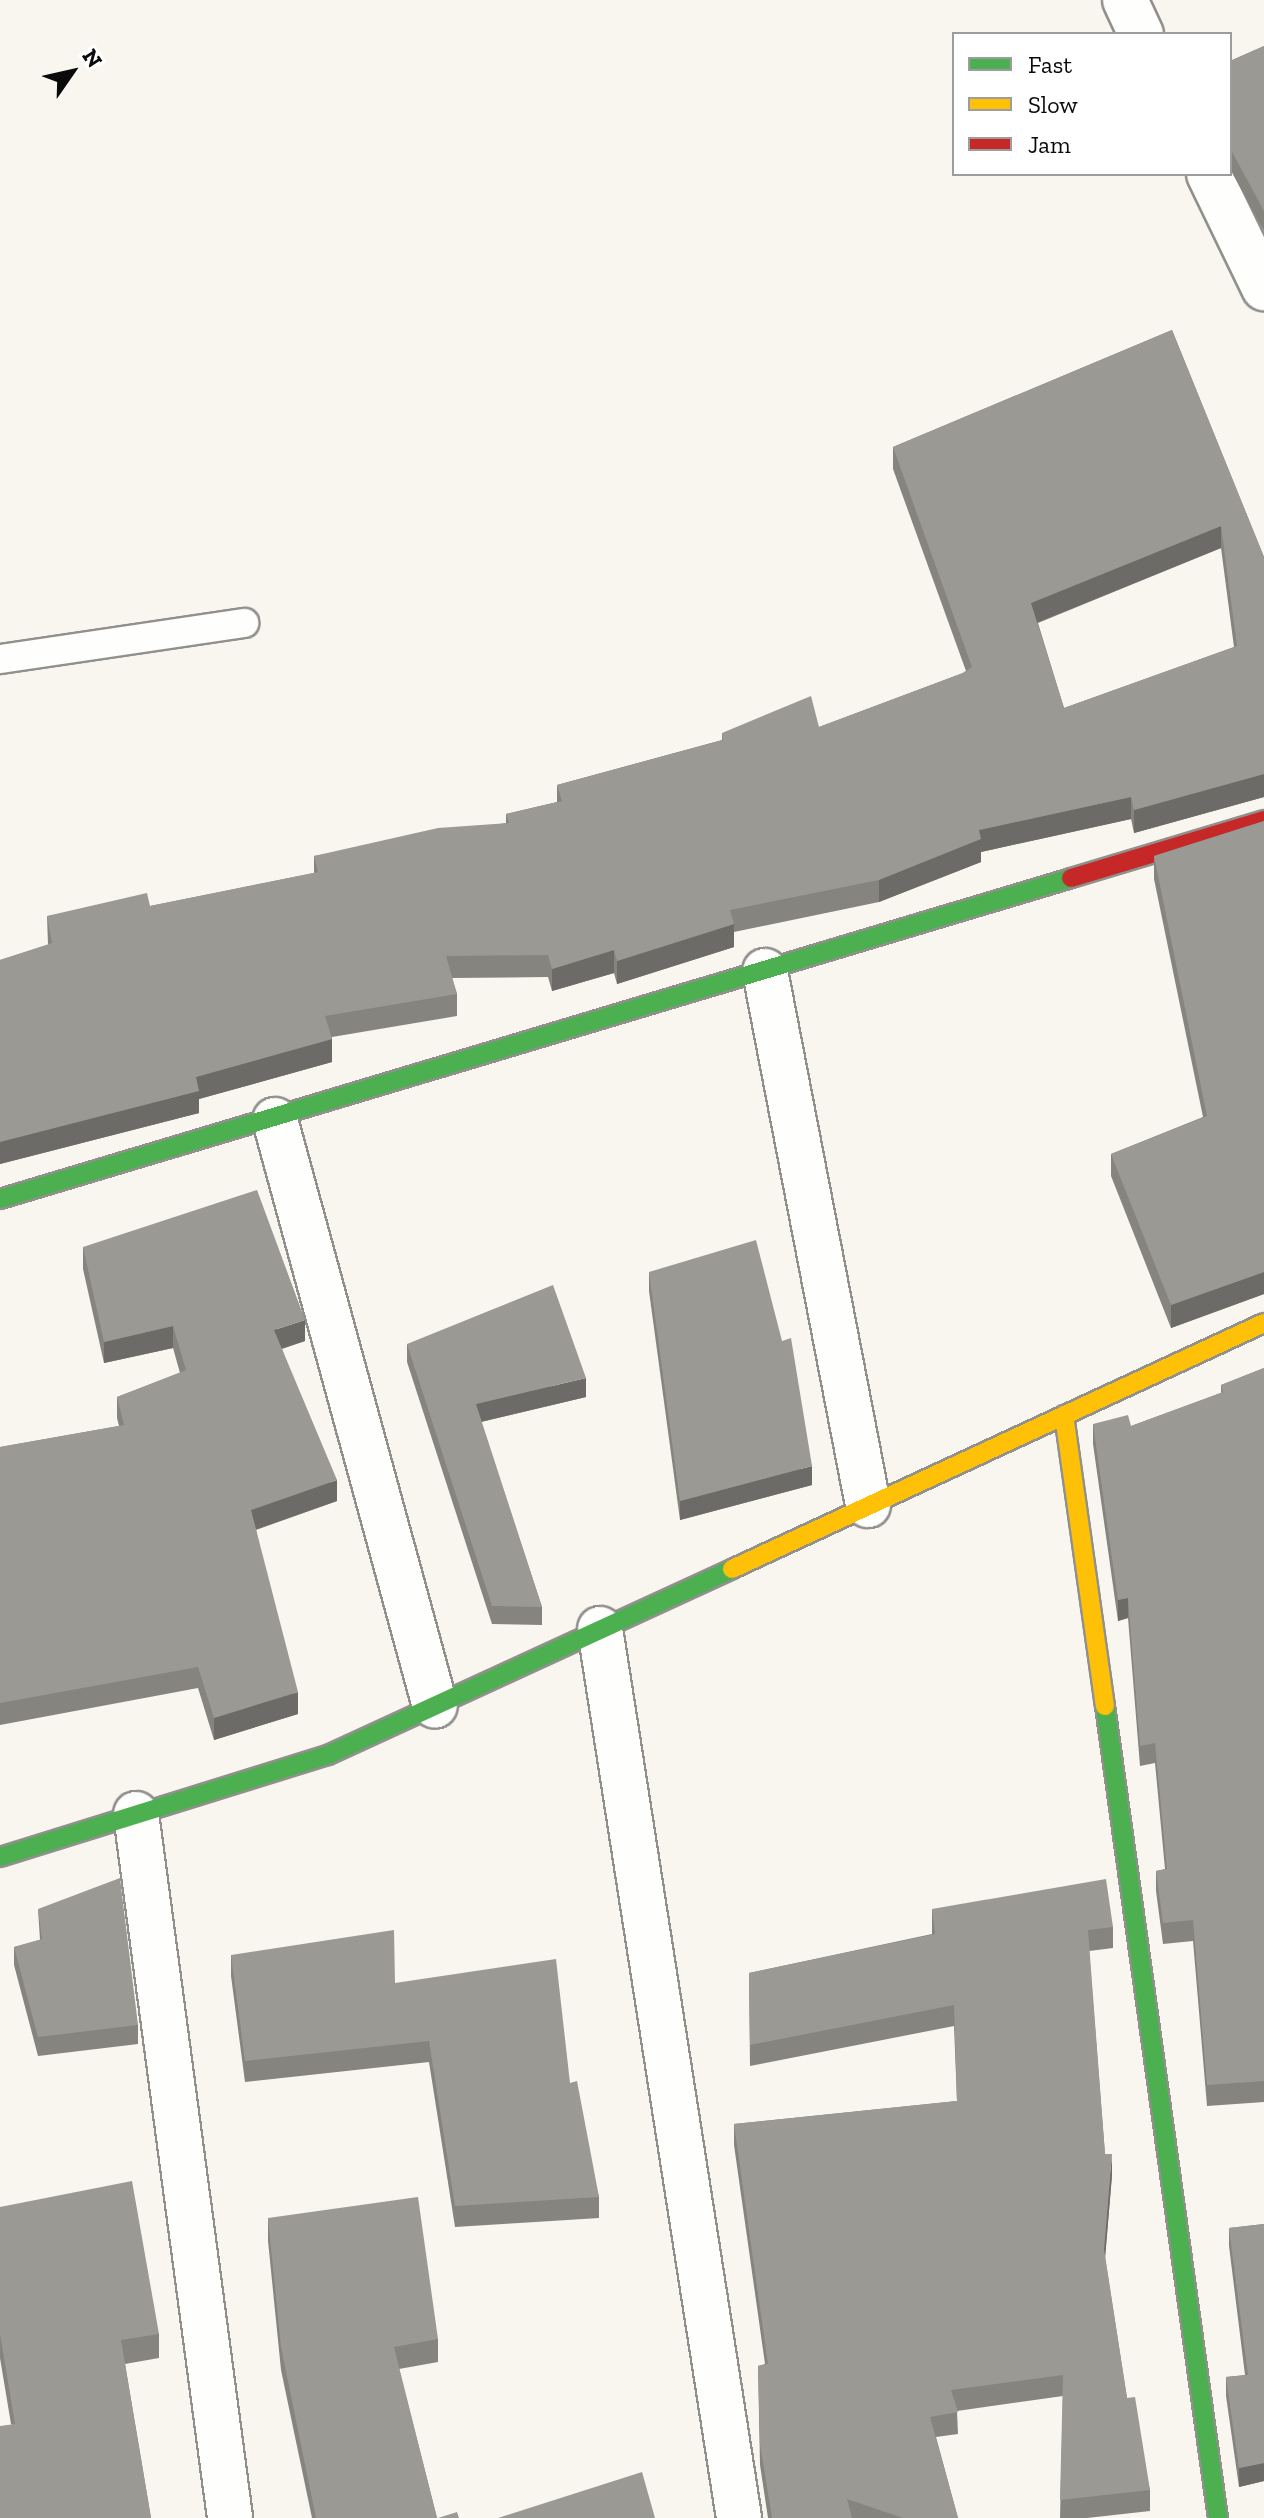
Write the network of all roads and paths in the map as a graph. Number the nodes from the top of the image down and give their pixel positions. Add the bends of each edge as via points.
1 (1125, 0) edge
2 (1140, 32) edge
3 (1210, 176) edge
4 (1264, 288) edge
5 (244, 623) dead end
6 (0, 659) edge
7 (1264, 820) edge
8 (765, 971) junction
9 (275, 1120) junction
10 (0, 1199) edge
11 (1264, 1323) edge
12 (1064, 1415) junction
13 (868, 1505) junction
14 (600, 1629) junction
15 (435, 1706) junction
16 (136, 1814) junction
17 (0, 1857) edge
18 (230, 2518) edge
19 (739, 2518) edge
20 (1218, 2518) edge

1 - 2 street
3 - 4 street
5 - 6 lane
7 - 8 street
8 - 9 street
8 - 13 street
9 - 10 street
9 - 15 street
11 - 12 street
12 - 13 street
12 - 20 street
13 - 14 street
14 - 15 street
14 - 19 street
15 - 16 street via 328,1755
16 - 17 street
16 - 18 street

